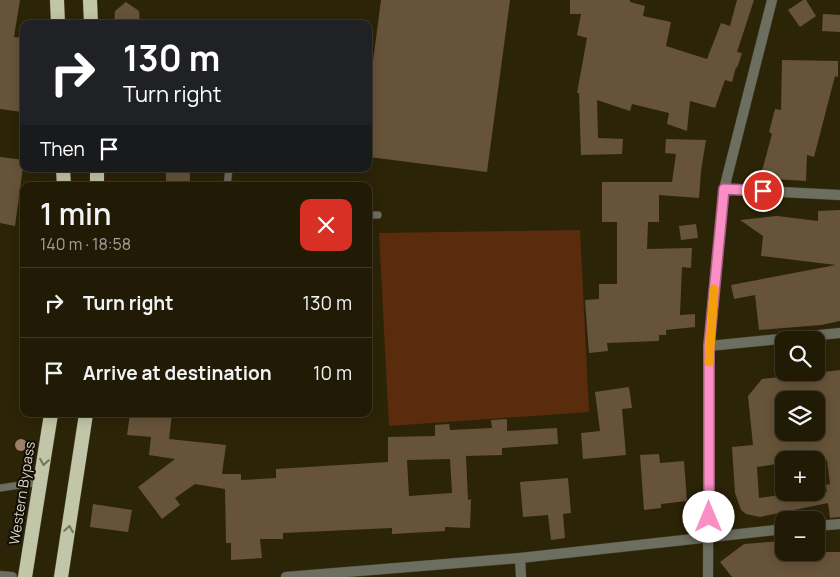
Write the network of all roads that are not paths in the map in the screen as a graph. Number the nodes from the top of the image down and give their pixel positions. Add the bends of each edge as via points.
1 (57, 0) edge
2 (90, 0) edge
3 (772, 0) edge
4 (58, 20) edge
5 (91, 20) edge
6 (724, 189) junction
7 (840, 195) edge
8 (372, 215) edge
9 (378, 215) dead end
10 (840, 333) edge
11 (709, 346) junction
12 (51, 417) edge
13 (86, 417) edge
14 (41, 482) junction
15 (0, 488) edge
16 (840, 524) edge
17 (825, 525) edge
18 (775, 530) edge
19 (709, 536) junction
20 (520, 558) junction
21 (0, 576) edge
22 (12, 577) edge
23 (26, 577) edge
24 (61, 577) edge
25 (286, 577) edge
26 (521, 577) edge
27 (708, 577) edge

1 - 4 highway
2 - 5 highway
3 - 6 street
6 - 7 street
6 - 11 street
8 - 9 lane
10 - 11 street
11 - 19 street
12 -> 14 highway, Western Bypass
24 -> 13 highway
14 - 15 lane
14 - 23 highway, Western Bypass
16 - 17 street
18 - 19 street
19 - 20 street
19 - 27 street
20 - 25 street
20 - 26 street
21 - 22 street

